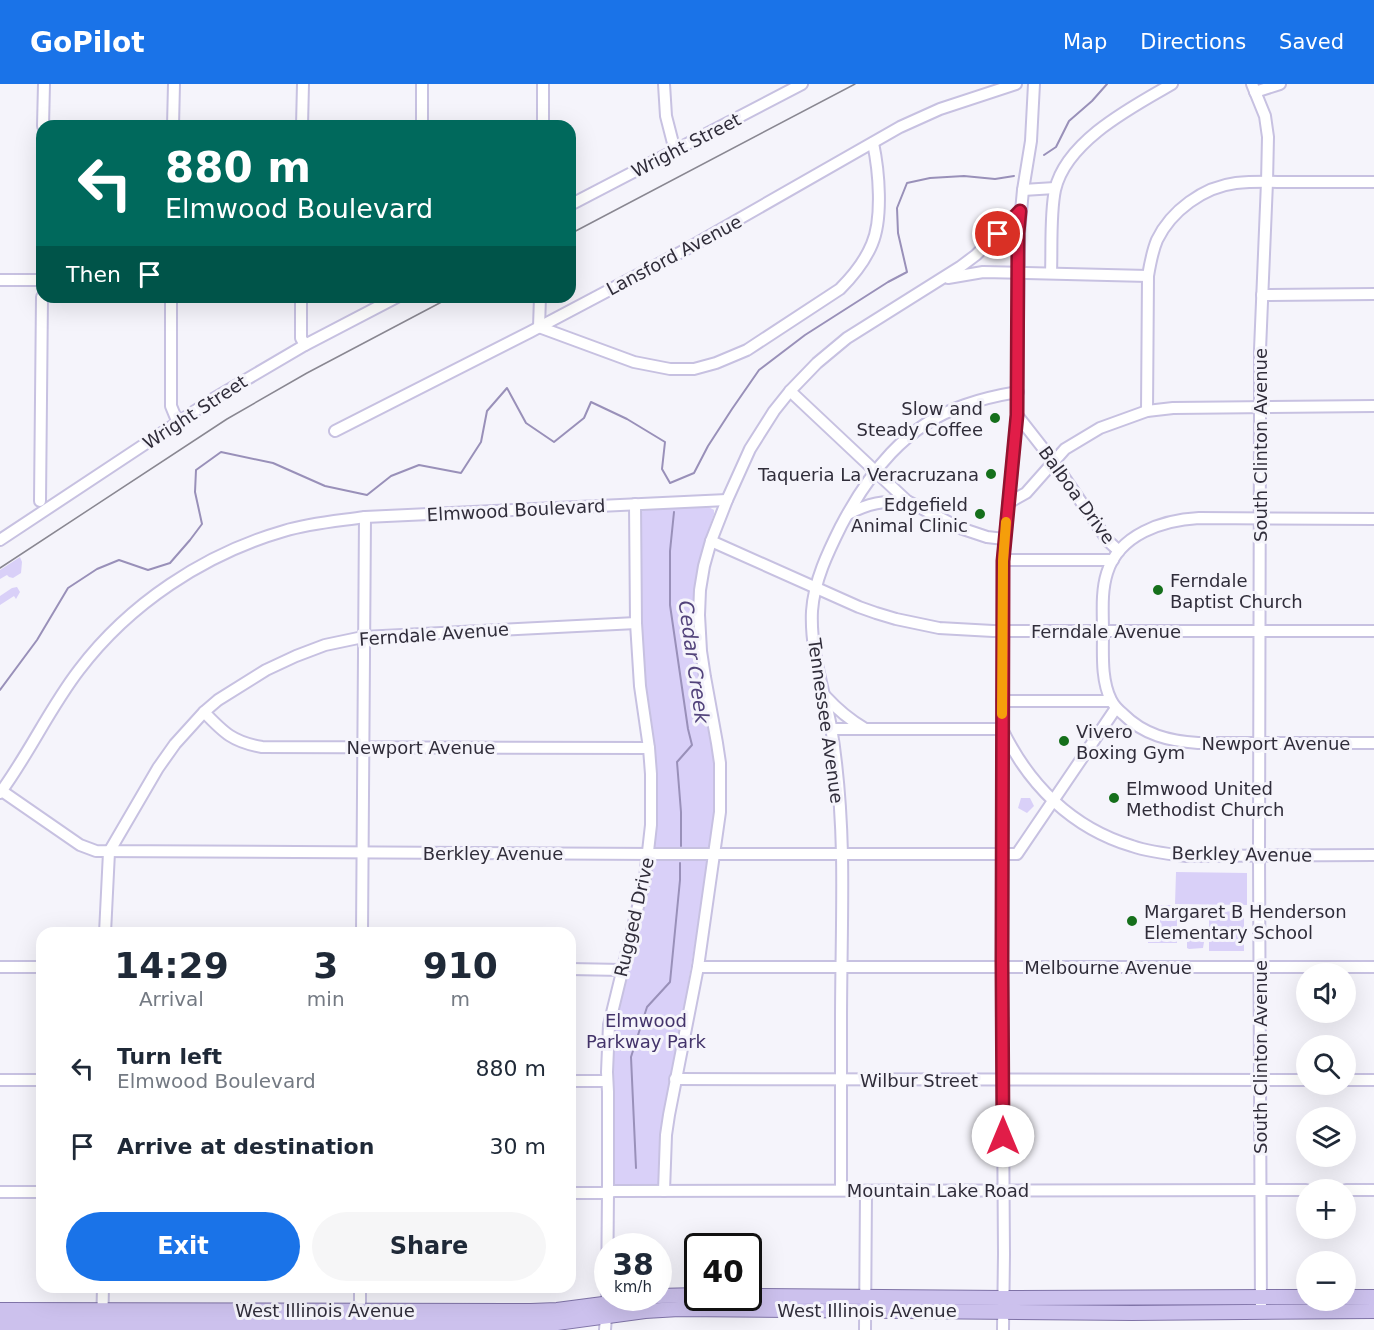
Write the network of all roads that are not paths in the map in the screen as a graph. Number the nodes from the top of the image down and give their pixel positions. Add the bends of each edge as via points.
1 (44, 84) edge
2 (174, 84) edge
3 (303, 84) edge
4 (422, 84) edge
5 (543, 84) edge
6 (664, 84) edge
7 (802, 84) edge
8 (1016, 84) edge
9 (1034, 84) edge
10 (1172, 84) edge
11 (1280, 84) edge
12 (1254, 88) edge
13 (779, 90) edge
14 (44, 120) edge
15 (173, 120) edge
16 (302, 120) edge
17 (422, 120) edge
18 (543, 120) edge
19 (873, 143) junction
20 (675, 151) junction
21 (1267, 182) junction
22 (1374, 182) edge
23 (1055, 188) junction
24 (1023, 190) junction
25 (576, 202) edge
26 (1020, 211) junction
27 (1019, 273) junction
28 (1051, 273) junction
29 (1148, 276) junction
30 (942, 279) junction
31 (0, 280) edge
32 (36, 280) edge
33 (1262, 294) junction
34 (1374, 294) edge
35 (42, 303) edge
36 (171, 303) edge
37 (301, 303) edge
38 (385, 303) edge
39 (540, 303) edge
40 (564, 313) junction
41 (539, 327) junction
42 (566, 337) junction
43 (304, 345) junction
44 (790, 391) junction
45 (1017, 392) junction
46 (1260, 406) junction
47 (1374, 406) edge
48 (1147, 411) junction
49 (1017, 415) junction
50 (178, 423) junction
51 (335, 431) dead end
52 (1053, 462) junction
53 (874, 471) junction
54 (727, 500) junction
55 (40, 501) dead end
56 (907, 501) junction
57 (635, 504) junction
58 (1008, 504) junction
59 (847, 514) junction
60 (365, 517) junction
61 (1260, 518) junction
62 (1374, 519) edge
63 (1004, 539) junction
64 (0, 540) edge
65 (711, 541) junction
66 (1116, 556) junction
67 (1003, 561) junction
68 (816, 587) junction
69 (636, 623) junction
70 (1103, 630) junction
71 (1002, 631) junction
72 (1260, 631) junction
73 (1374, 631) edge
74 (363, 637) junction
75 (825, 696) junction
76 (1002, 701) junction
77 (1114, 704) junction
78 (204, 712) junction
79 (831, 729) junction
80 (867, 729) junction
81 (1002, 729) junction
82 (1260, 743) junction
83 (1374, 743) edge
84 (364, 747) junction
85 (649, 748) junction
86 (1, 792) edge
87 (1053, 800) junction
88 (109, 852) junction
89 (363, 853) junction
90 (842, 853) junction
91 (649, 854) junction
92 (714, 854) junction
93 (1003, 854) junction
94 (1374, 855) edge
95 (1259, 856) junction
96 (105, 927) edge
97 (362, 927) edge
98 (0, 967) edge
99 (36, 967) edge
100 (1002, 967) junction
101 (1260, 967) junction
102 (1374, 967) edge
103 (698, 968) junction
104 (842, 968) junction
105 (576, 969) edge
106 (622, 970) junction
107 (675, 1079) junction
108 (841, 1079) junction
109 (0, 1080) edge
110 (36, 1080) edge
111 (1003, 1080) junction
112 (1261, 1080) junction
113 (1296, 1080) edge
114 (1356, 1080) edge
115 (1374, 1080) edge
116 (576, 1081) edge
117 (607, 1081) junction
118 (841, 1190) junction
119 (1004, 1190) junction
120 (1356, 1190) edge
121 (1374, 1190) edge
122 (664, 1191) junction
123 (866, 1191) junction
124 (1261, 1191) junction
125 (1296, 1191) edge
126 (0, 1192) edge
127 (36, 1192) edge
128 (608, 1192) junction
129 (576, 1193) edge
130 (103, 1293) edge
131 (360, 1293) edge
132 (762, 1297) edge
133 (1132, 1297) junction
134 (1261, 1297) junction
135 (1296, 1297) edge
136 (1356, 1297) edge
137 (1374, 1297) edge
138 (762, 1303) edge
139 (866, 1303) junction
140 (1004, 1305) junction
141 (684, 1307) edge
142 (0, 1310) edge
143 (1374, 1311) edge
144 (1261, 1312) junction
145 (1132, 1313) junction
146 (606, 1316) edge
147 (102, 1321) edge
148 (360, 1321) edge
149 (0, 1323) edge
150 (865, 1330) edge
151 (1003, 1330) edge

1 - 14 street
2 - 15 street
3 - 16 street
4 - 17 street
5 - 18 street
6 - 20 street via 666,116
7 - 13 street, Wright Street
8 - 19 street, Lansford Avenue via 940,109
9 - 24 street
10 - 23 street via 1084,142 1063,169
11 - 12 street
12 - 21 street, South Clinton Avenue via 1267,126
13 - 20 street, Wright Street
19 - 40 street, Lansford Avenue via 683,252
19 - 42 street via 879,201 877,227 864,260 840,289 747,350 694,369 670,369 634,362
20 - 25 street, Wright Street
21 - 22 street
21 - 29 street via 1234,183 1211,189 1186,204 1157,241
21 - 33 street, South Clinton Avenue
23 - 24 street
23 - 28 street
24 - 26 street
26 - 27 street
26 - 30 street via 976,255
27 - 28 street
27 - 30 street via 983,272
27 - 45 street
28 - 29 street
29 - 48 street
30 - 44 street via 848,338
31 - 32 street
33 - 34 street
33 - 46 street, South Clinton Avenue
35 - 55 street
36 - 50 street via 171,406
37 - 43 street
38 - 43 street, Wright Street
39 - 41 street
40 - 41 street, Lansford Avenue
40 - 42 street
41 - 42 street
41 - 51 street, Lansford Avenue
43 - 50 street, Wright Street via 222,392
44 - 53 street
44 - 54 street via 762,428
45 - 49 street
45 - 53 street, Tennessee Avenue via 963,405 936,418 911,434
46 - 47 street
46 - 48 street
46 - 61 street, South Clinton Avenue
48 - 52 street via 1100,428
49 - 52 street, Balboa Drive
49 - 58 street
50 - 64 street, Wright Street
52 - 58 street via 1026,493
52 - 66 street, Balboa Drive
53 - 56 street
53 - 59 street, Tennessee Avenue
54 - 57 street, Elmwood Boulevard
54 - 65 street
56 - 59 street via 884,501
56 - 63 street via 960,528
57 - 60 street, Elmwood Boulevard
57 - 69 street, Rugged Drive
58 - 63 street
59 - 68 street, Tennessee Avenue
60 - 74 street
60 - 86 street, Elmwood Boulevard via 259,538 191,571 146,602 79,669
61 - 62 street
61 - 66 street via 1179,519 1143,532
61 - 72 street, South Clinton Avenue
63 - 67 street
65 - 68 street, Ferndale Avenue
65 - 92 street via 700,590 699,615 701,651 720,763 720,812
66 - 67 street
66 - 70 street, Balboa Drive via 1104,586
67 - 71 street
68 - 71 street, Ferndale Avenue via 859,607 904,621 939,628
68 - 75 street, Tennessee Avenue via 813,634
69 - 74 street, Ferndale Avenue
69 - 85 street, Rugged Drive
70 - 71 street, Ferndale Avenue
70 - 72 street, Ferndale Avenue
70 - 77 street, Balboa Drive via 1104,669
71 - 76 street
72 - 73 street, Ferndale Avenue
72 - 82 street, South Clinton Avenue
74 - 78 street, Ferndale Avenue via 325,645 266,670
74 - 84 street
75 - 79 street, Tennessee Avenue
75 - 80 street via 850,720
76 - 77 street
76 - 81 street
77 - 82 street, Newport Avenue via 1131,722 1161,738 1198,743
77 - 87 street
78 - 84 street, Newport Avenue via 232,738 246,744
78 - 88 street, Ferndale Avenue via 158,768
79 - 80 street
79 - 90 street, Tennessee Avenue
80 - 81 street
81 - 87 street, Berkley Avenue via 1030,775
81 - 93 street
82 - 83 street, Newport Avenue
82 - 95 street, South Clinton Avenue
84 - 85 street, Newport Avenue
84 - 89 street
85 - 91 street, Rugged Drive
86 - 88 street, Berkley Avenue via 80,845
87 - 93 street via 1017,854
87 - 95 street, Berkley Avenue via 1082,824 1132,847 1186,856
88 - 89 street, Berkley Avenue
88 - 96 street
89 - 91 street, Berkley Avenue
89 - 97 street
90 - 92 street, Berkley Avenue
90 - 93 street, Berkley Avenue
90 - 104 street, Tennessee Avenue
91 - 92 street, Berkley Avenue
91 - 106 street, Rugged Drive
92 - 103 street
93 - 100 street
94 - 95 street, Berkley Avenue
95 - 101 street, South Clinton Avenue
98 - 99 street
100 - 101 street, Melbourne Avenue
100 - 104 street, Melbourne Avenue
100 - 111 street
101 - 102 street, Melbourne Avenue
101 - 112 street, South Clinton Avenue
103 - 104 street, Melbourne Avenue
103 - 107 street
104 - 108 street, Tennessee Avenue
105 - 106 street
106 - 117 street, Rugged Drive via 609,1025
107 - 108 street, Wilbur Street
107 - 122 street via 666,1135
108 - 111 street, Wilbur Street
108 - 118 street, Tennessee Avenue
109 - 110 street
111 - 112 street, Wilbur Street
111 - 119 street
112 - 113 street, Wilbur Street
112 - 124 street, South Clinton Avenue
114 - 115 street
116 - 117 street
117 - 128 street, Rugged Drive
118 - 122 street, Mountain Lake Road
118 - 123 street, Mountain Lake Road
119 - 123 street, Mountain Lake Road
119 - 124 street, Mountain Lake Road
119 - 140 street
120 - 121 street
122 - 128 street, Mountain Lake Road
123 - 139 street
124 - 125 street, Mountain Lake Road
124 - 134 street, South Clinton Avenue
126 - 127 street
128 - 129 street, Mountain Lake Road
128 - 146 street, Rugged Drive
130 - 147 street
131 - 148 street
132 - 139 main road, West Illinois Avenue
133 - 134 main road, West Illinois Avenue
133 - 140 main road, West Illinois Avenue
133 - 145 main road
134 - 135 main road, West Illinois Avenue
134 - 144 street, South Clinton Avenue
136 - 137 main road
138 - 139 main road, West Illinois Avenue
139 - 140 main road, West Illinois Avenue
139 - 150 street
140 - 145 main road, West Illinois Avenue
140 - 151 street
141 - 146 main road, West Illinois Avenue
142 - 147 main road, West Illinois Avenue
143 - 144 main road, West Illinois Avenue
144 - 145 main road, West Illinois Avenue
146 - 148 main road, West Illinois Avenue via 557,1310 479,1318
147 - 148 main road, West Illinois Avenue via 232,1317
147 - 149 main road, West Illinois Avenue

